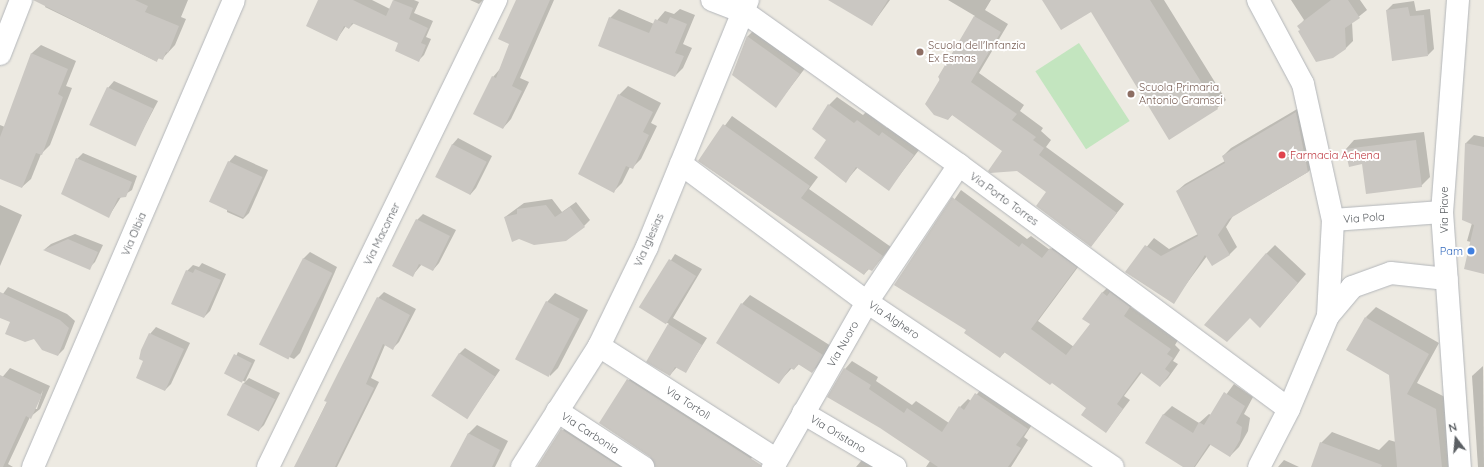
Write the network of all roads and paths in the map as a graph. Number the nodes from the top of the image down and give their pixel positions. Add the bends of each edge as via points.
1 (21, 0) edge
2 (234, 0) edge
3 (496, 0) edge
4 (712, 0) edge
5 (1258, 0) edge
6 (1458, 0) edge
7 (746, 6) edge
8 (0, 54) edge
9 (681, 164) junction
10 (959, 165) junction
11 (1442, 212) junction
12 (1333, 220) junction
13 (1447, 279) junction
14 (867, 302) junction
15 (1328, 316) junction
16 (599, 346) junction
17 (1289, 409) junction
18 (556, 411) junction
19 (803, 412) junction
20 (775, 464) edge
21 (33, 467) edge
22 (268, 467) edge
23 (522, 467) edge
24 (643, 467) edge
25 (895, 467) edge
26 (1113, 467) edge
27 (1259, 467) edge
28 (1460, 467) edge

1 - 8 street
2 - 21 street, Via Olbia
3 - 22 street, Via Macomer
4 - 7 street, Via Porto Torres
5 - 12 street via 1303,84
6 - 11 street, Via Piave
7 - 9 street, Via Iglesias
7 - 10 street, Via Porto Torres
9 - 14 street, Via Alghero
9 - 16 street, Via Iglesias via 646,247
10 - 14 street, Via Nuoro
10 - 17 street, Via Porto Torres
11 - 12 street, Via Pola
11 - 13 street, Via Piave
12 - 15 street, Via Pola
13 - 15 street, Via Pola via 1391,273 1352,287
13 - 28 street, Via Piave
14 - 19 street, Via Nuoro
14 - 26 street, Via Alghero
15 - 17 street, Via Pola
16 - 18 street, Via Iglesias
16 - 20 street, Via Tortolì
17 - 27 street, Via Pola
18 - 23 street, Via Iglesias
18 - 24 street, Via Carbonia
19 - 20 street, Via Nuoro
19 - 25 street, Via Oristano

